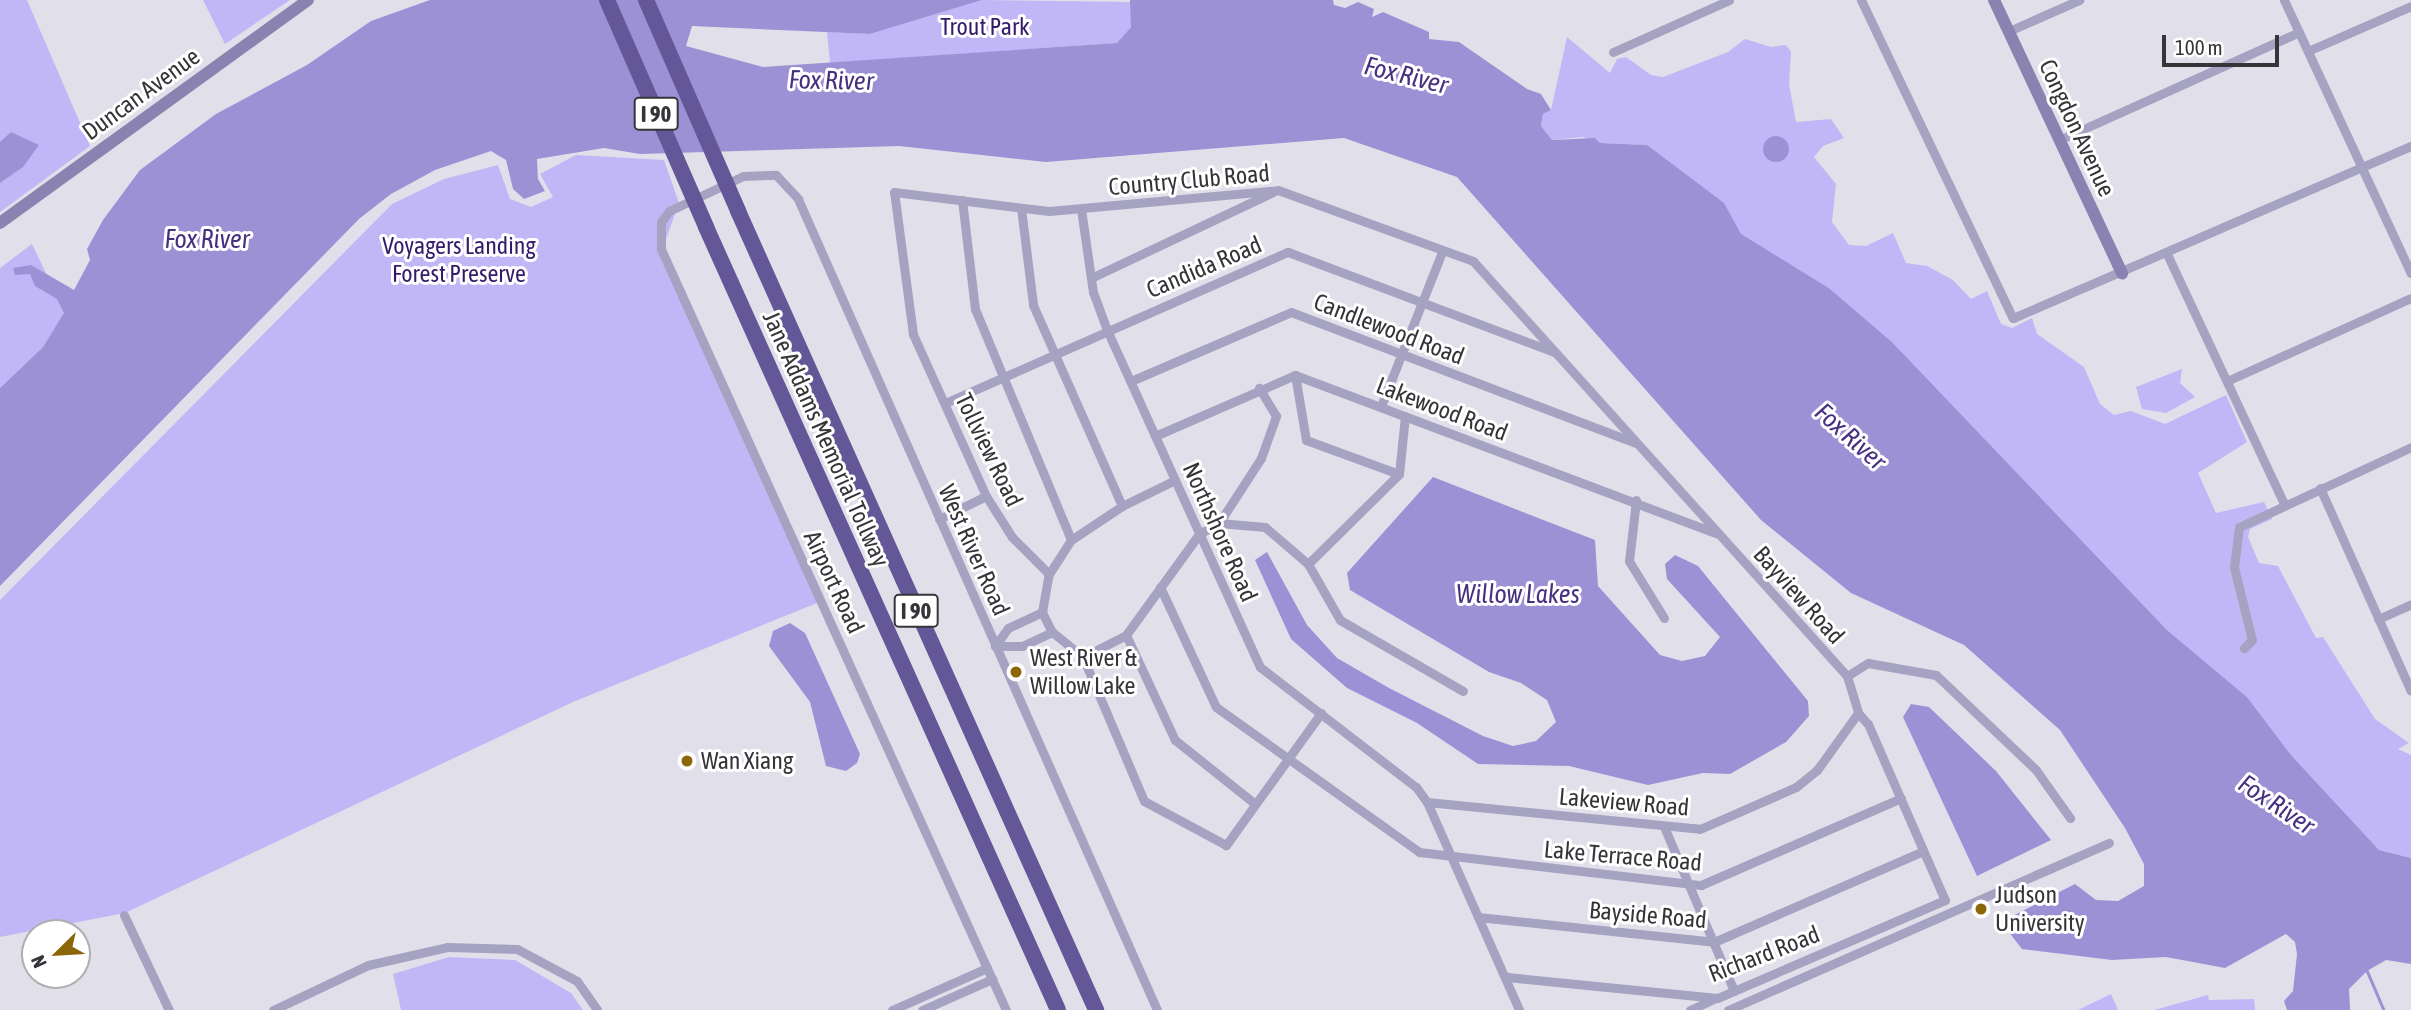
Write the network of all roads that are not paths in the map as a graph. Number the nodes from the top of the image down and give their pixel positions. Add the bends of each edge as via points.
1 (308, 0) edge
2 (607, 0) edge
3 (646, 0) edge
4 (1730, 0) edge
5 (1861, 0) edge
6 (1994, 0) edge
7 (2079, 0) edge
8 (2284, 0) edge
9 (2411, 6) edge
10 (2009, 31) junction
11 (2299, 32) junction
12 (2308, 51) junction
13 (1613, 52) dead end
14 (2059, 140) junction
15 (2411, 146) edge
16 (2362, 168) junction
17 (709, 190) joint
18 (1278, 190) junction
19 (894, 192) joint
20 (962, 200) junction
21 (1021, 208) junction
22 (1081, 209) junction
23 (0, 223) edge
24 (1442, 252) junction
25 (2167, 254) junction
26 (2411, 273) edge
27 (2122, 274) junction
28 (1091, 278) junction
29 (2411, 298) edge
30 (1423, 302) junction
31 (1107, 330) junction
32 (1403, 352) junction
33 (1054, 354) junction
34 (1561, 355) junction
35 (1296, 375) junction
36 (1000, 379) junction
37 (1131, 381) junction
38 (2227, 381) junction
39 (1259, 388) junction
40 (945, 403) junction
41 (1381, 406) junction
42 (1405, 416) junction
43 (1156, 436) junction
44 (1637, 444) junction
45 (2411, 447) edge
46 (1399, 474) junction
47 (1175, 480) junction
48 (2320, 488) junction
49 (986, 496) junction
50 (1636, 500) junction
51 (2284, 504) junction
52 (1122, 506) junction
53 (939, 519) junction
54 (1219, 523) junction
55 (1199, 534) junction
56 (1717, 534) junction
57 (1071, 540) junction
58 (1308, 564) junction
59 (1049, 573) junction
60 (1160, 587) junction
61 (2411, 604) edge
62 (1042, 612) junction
63 (1664, 618) dead end
64 (2378, 618) junction
65 (1052, 632) junction
66 (1126, 635) junction
67 (995, 646) junction
68 (2245, 648) dead end
69 (1083, 657) junction
70 (1847, 676) junction
71 (1464, 691) dead end
72 (2411, 691) edge
73 (1321, 713) junction
74 (1858, 713) junction
75 (1285, 758) junction
76 (1901, 798) junction
77 (1427, 802) junction
78 (1254, 803) junction
79 (2070, 818) dead end
80 (1665, 829) junction
81 (2109, 843) dead end
82 (1923, 851) junction
83 (1450, 859) junction
84 (1689, 884) junction
85 (1945, 900) joint
86 (124, 915) dead end
87 (1478, 917) junction
88 (1714, 942) junction
89 (987, 968) junction
90 (1504, 977) junction
91 (992, 979) junction
92 (1734, 990) junction
93 (1717, 998) junction
94 (169, 1010) edge
95 (273, 1010) edge
96 (597, 1010) edge
97 (892, 1010) edge
98 (922, 1010) edge
99 (1006, 1010) edge
100 (1058, 1010) edge
101 (1096, 1010) edge
102 (1157, 1010) edge
103 (1519, 1010) edge
104 (1690, 1010) edge
105 (1728, 1010) edge

1 - 23 street, Duncan Avenue
2 - 100 highway, Jane Addams Memorial Tollway / I 90, bridge
3 - 101 highway, Jane Addams Memorial Tollway / I 90, bridge
4 - 13 street
5 - 27 street via 2012,318
6 - 10 street, Congdon Avenue
7 - 10 street
8 - 11 street
9 - 12 street
10 - 14 street, Congdon Avenue
11 - 12 street
11 - 14 street
12 - 16 street
14 - 27 street, Congdon Avenue
15 - 16 street
16 - 25 street
16 - 26 street
17 - 53 street, West River Road via 760,172 776,175 793,191
17 - 89 street, Airport Road via 669,211 661,222 662,249
18 - 22 street, Country Club Road
18 - 24 street, Country Club Road
18 - 28 street
19 - 20 street, Country Club Road
19 - 40 street, Tollview Road via 913,334
20 - 21 street, Country Club Road
20 - 36 street via 975,309
21 - 22 street, Country Club Road
21 - 33 street via 1033,305
22 - 28 street, Northshore Road
24 - 30 street
24 - 34 street, Country Club Road via 1473,261
25 - 27 street
25 - 38 street
28 - 31 street, Northshore Road
29 - 38 street
30 - 31 street, Candida Road via 1288,252
30 - 32 street
30 - 34 street, Candida Road
31 - 33 street, Candida Road
31 - 37 street, Northshore Road
32 - 37 street, Candlewood Road via 1291,312
32 - 41 street
32 - 44 street, Candlewood Road
33 - 36 street, Candida Road
33 - 52 street
34 - 44 street, Bayview Road
35 - 39 street
35 - 41 street, Lakewood Road
35 - 46 street via 1306,440
36 - 40 street, Candida Road
36 - 57 street
37 - 43 street, Northshore Road
38 - 51 street
39 - 43 street
39 - 54 street via 1276,416 1261,458
40 - 49 street, Tollview Road
41 - 42 street, Lakewood Road
42 - 46 street
42 - 50 street, Lakewood Road
43 - 47 street, Northshore Road
44 - 56 street, Bayview Road
45 - 48 street
46 - 58 street
47 - 52 street
47 - 55 street, Northshore Road
48 - 51 street
48 - 64 street
49 - 53 street
49 - 59 street, Tollview Road via 1012,537
50 - 56 street, Lakewood Road
50 - 63 street via 1629,561
51 - 68 street via 2244,523 2235,533 2234,567 2252,640
52 - 57 street
53 - 67 street, West River Road
54 - 55 street
54 - 58 street via 1265,527
55 - 60 street
55 - 73 street, Northshore Road via 1261,667
56 - 70 street, Bayview Road
57 - 59 street
58 - 71 street via 1340,621
59 - 62 street
60 - 66 street
60 - 75 street, Lake Terrace Road via 1216,707
61 - 64 street
62 - 65 street
62 - 67 street via 1008,628
64 - 72 street
65 - 67 street via 1022,646
65 - 69 street
66 - 69 street
66 - 78 street via 1175,740
67 - 102 street, West River Road
69 - 78 street via 1144,801 1226,845
70 - 74 street, Bayview Road
70 - 79 street via 1868,663 1936,675 2036,770
73 - 75 street
73 - 77 street, Northshore Road via 1416,787
74 - 76 street, Bayview Road via 1868,724
74 - 80 street, Lakeview Road via 1817,770 1796,787 1700,829
75 - 78 street
75 - 83 street, Lake Terrace Road via 1419,852
76 - 82 street, Bayview Road
76 - 84 street, Lake Terrace Road via 1716,881
77 - 80 street, Lakeview Road
77 - 83 street
80 - 84 street
81 - 105 street
82 - 85 street, Bayview Road
82 - 88 street, Bayside Road
83 - 84 street, Lake Terrace Road
83 - 87 street
84 - 88 street
85 - 92 street, Richard Road
86 - 94 street
87 - 88 street, Bayside Road
87 - 90 street
88 - 92 street
89 - 91 street, Airport Road
89 - 97 street
90 - 93 street, Richard Road
90 - 103 street
91 - 98 street
91 - 99 street, Airport Road
92 - 93 street, Richard Road
93 - 104 street
95 - 96 street via 368,965 446,947 517,949 577,981

